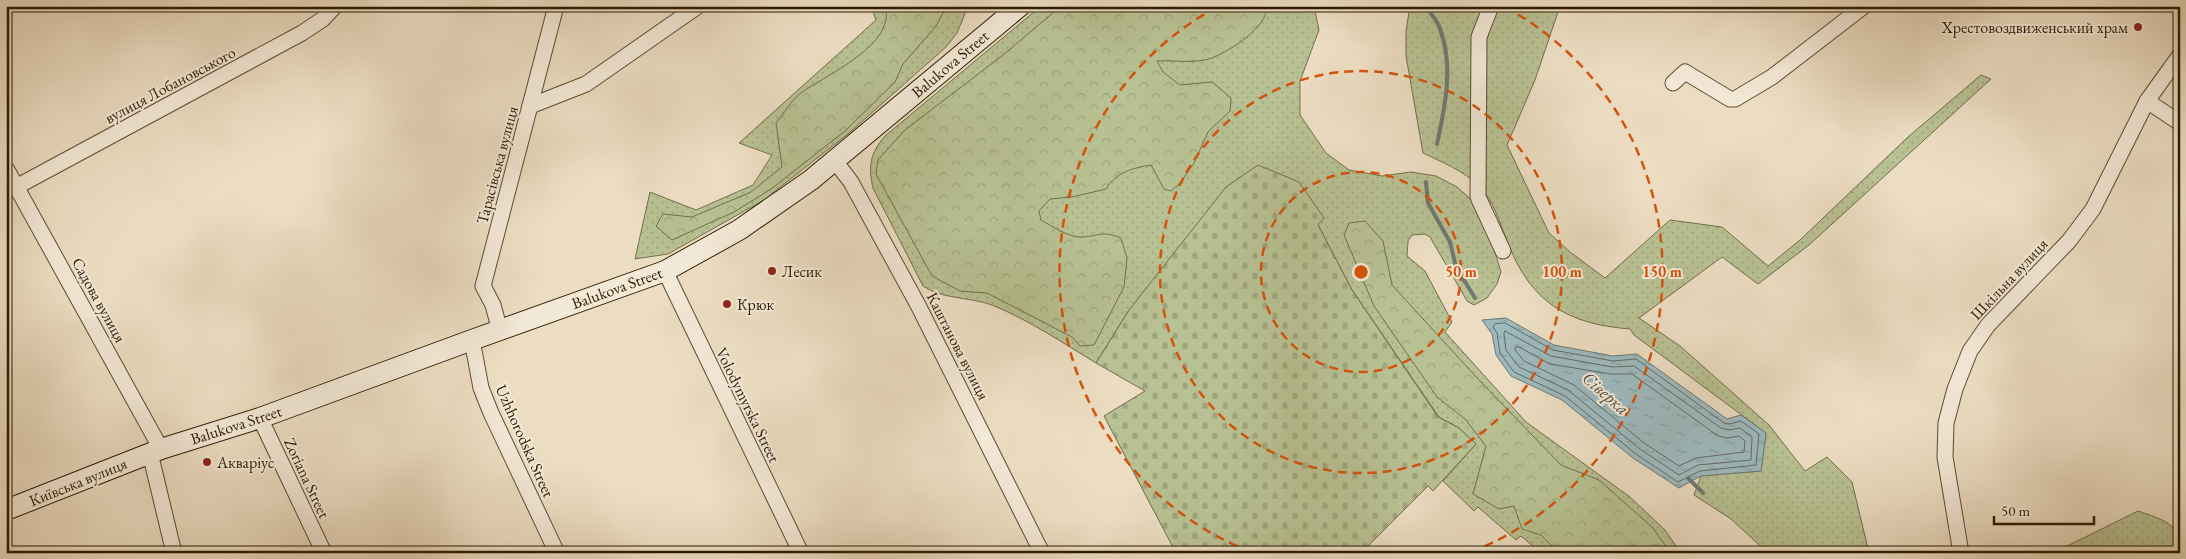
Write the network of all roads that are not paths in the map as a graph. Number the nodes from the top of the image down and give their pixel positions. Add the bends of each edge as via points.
1 (334, 6) edge
2 (556, 6) edge
3 (698, 6) edge
4 (1020, 6) edge
5 (1491, 6) edge
6 (1864, 6) edge
7 (2180, 55) edge
8 (1673, 83) dead end
9 (2147, 101) junction
10 (530, 106) junction
11 (2180, 123) edge
12 (835, 161) junction
13 (6, 168) edge
14 (16, 187) junction
15 (1503, 251) dead end
16 (665, 271) junction
17 (500, 331) junction
18 (472, 340) junction
19 (260, 418) junction
20 (156, 451) junction
21 (6, 510) edge
22 (174, 553) edge
23 (324, 553) edge
24 (557, 553) edge
25 (802, 553) edge
26 (1042, 553) edge
27 (1961, 553) edge

1 - 14 street, вулиця Лобановського via 323,19 302,33
2 - 10 street, Тарасівська вулиця
3 - 10 street via 586,84
4 - 12 main road, Balukova Street
5 - 15 street via 1479,37 1478,198
6 - 8 street via 1772,77 1735,99 1685,72
7 - 9 street, Шкільна вулиця
9 - 11 street
9 - 27 street, Шкільна вулиця via 2093,209 2069,241 1988,325 1970,351 1946,423 1948,489
10 - 17 street, Тарасівська вулиця via 483,286
12 - 16 main road, Balukova Street via 747,224
12 - 26 street, Каштанова вулиця via 851,182 919,307
13 - 14 street, Садова вулиця
14 - 20 street, Садова вулиця
16 - 17 main road, Balukova Street
16 - 25 street, Volodymyrska Street
17 - 18 main road, Balukova Street
18 - 19 main road, Balukova Street
18 - 24 street, Uzhhorodska Street via 481,388
19 - 20 main road, Balukova Street
19 - 23 street, Zoriana Street
20 - 21 main road, Київська вулиця
20 - 22 street, Садова вулиця

